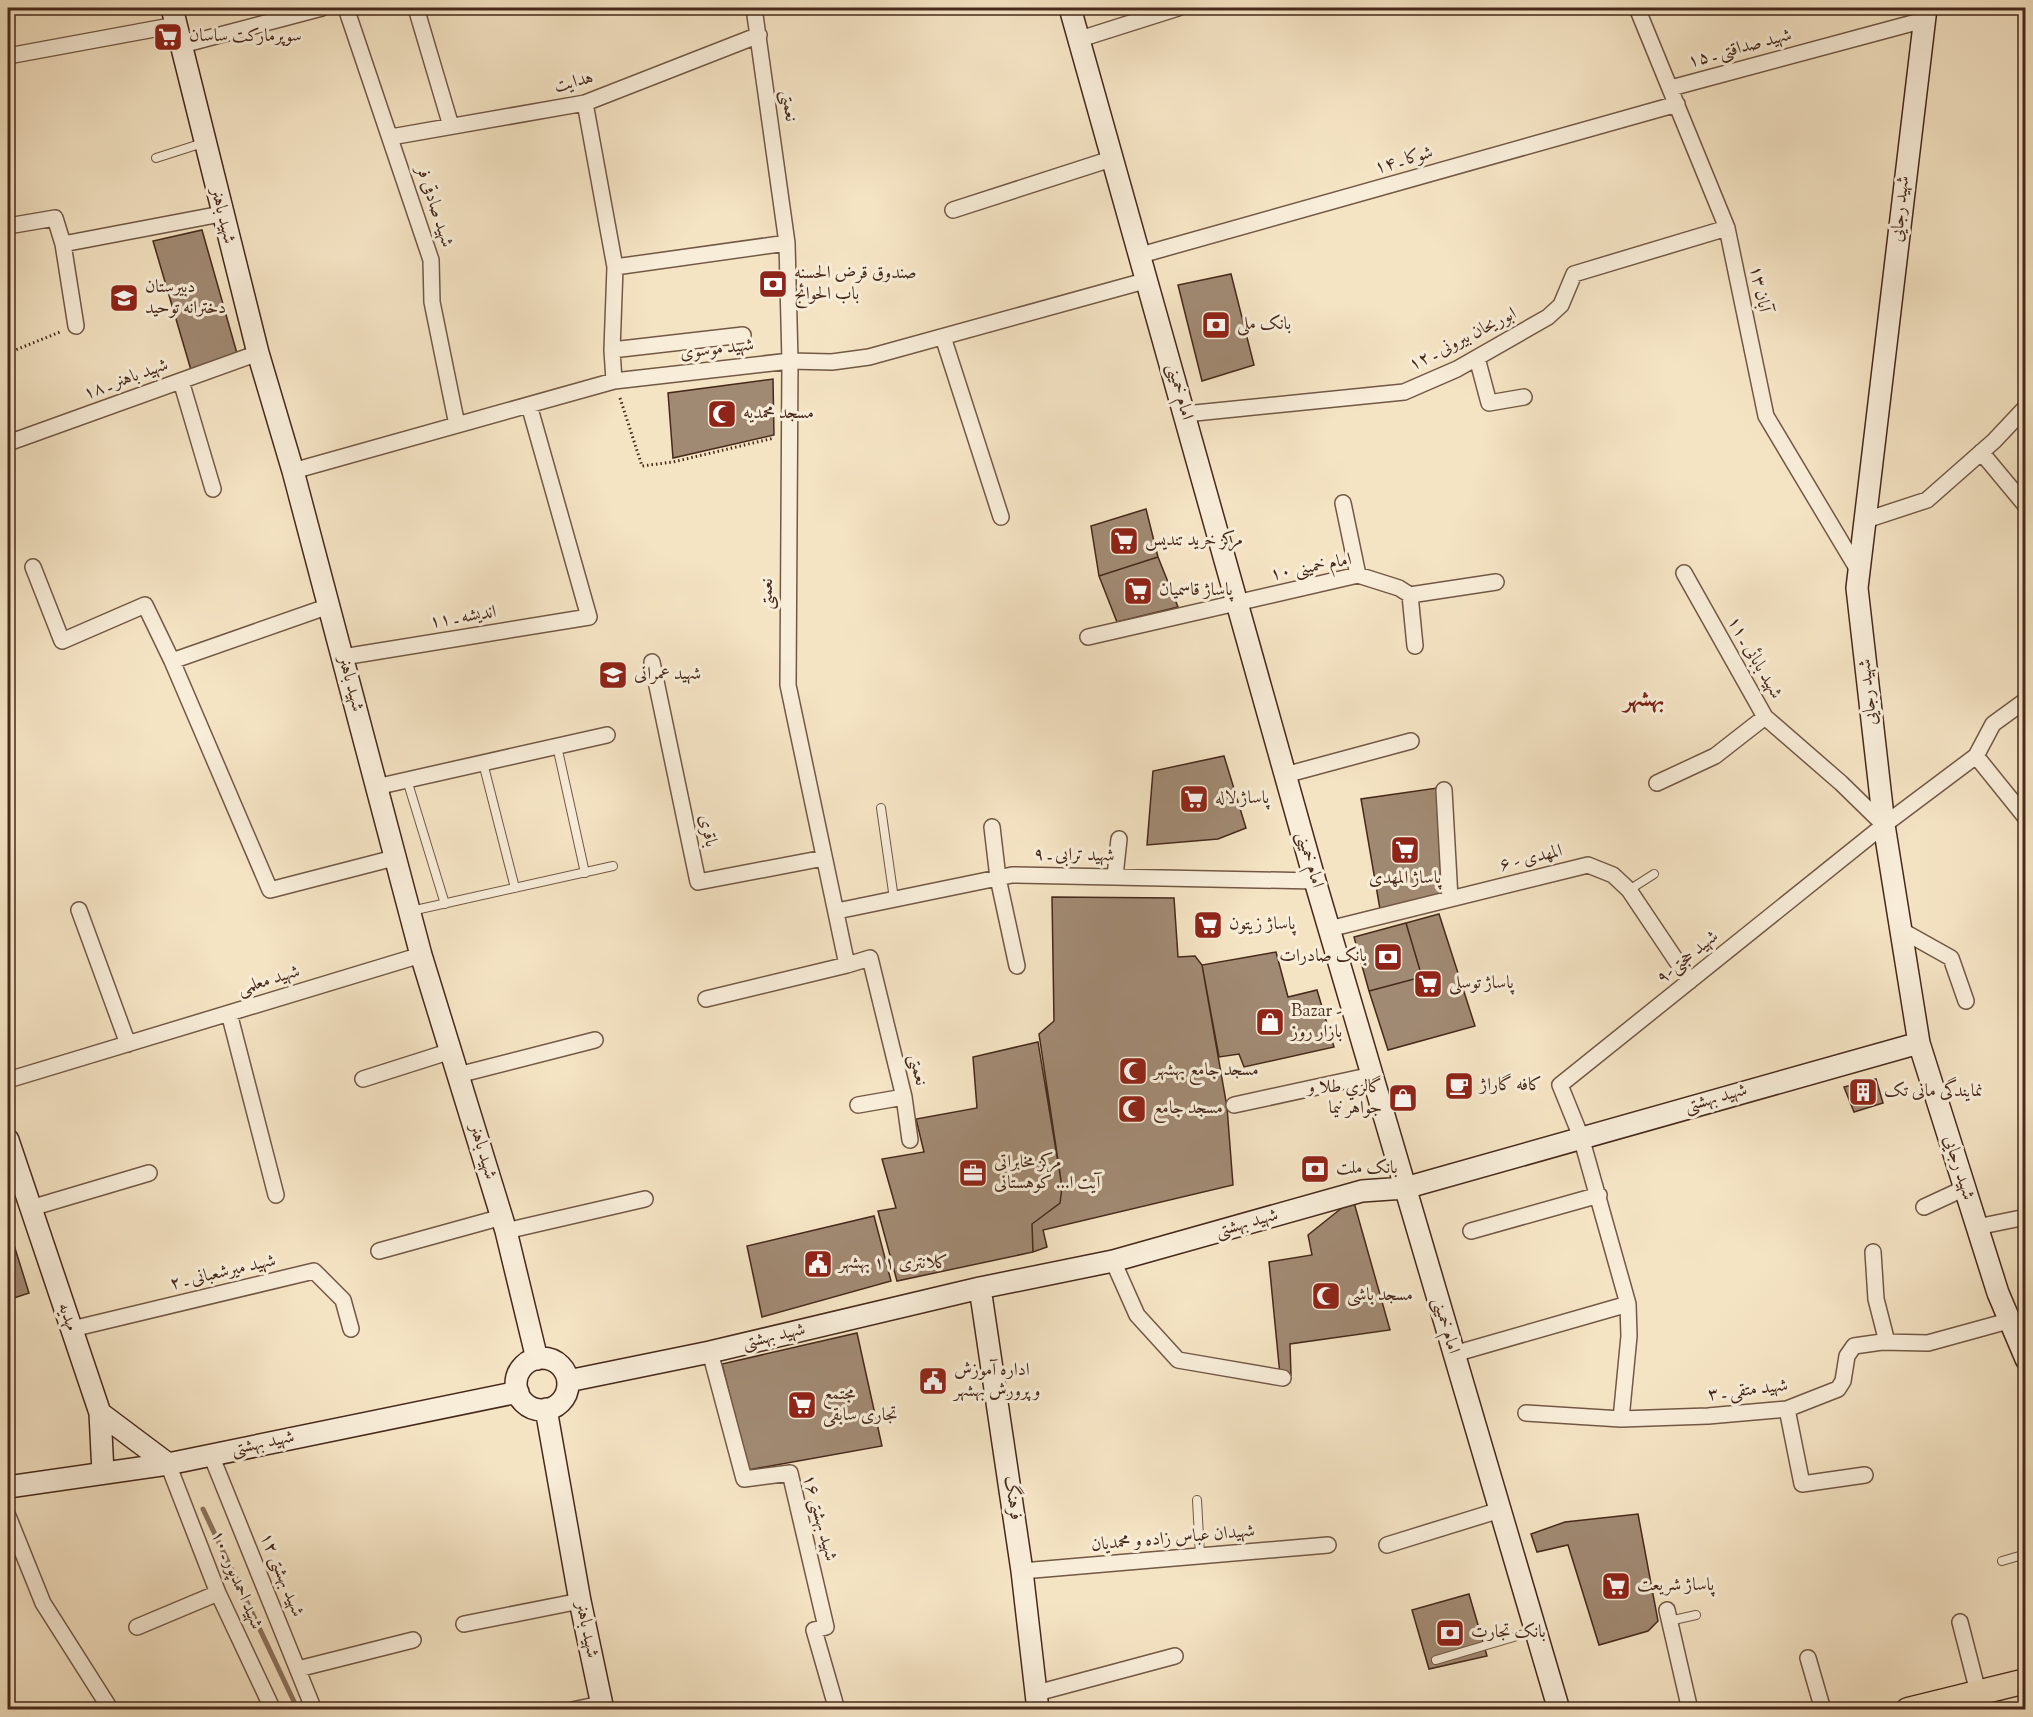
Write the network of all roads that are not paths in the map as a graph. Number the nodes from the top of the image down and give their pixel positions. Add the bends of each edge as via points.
1 (322, 8) edge
2 (346, 8) edge
3 (416, 8) edge
4 (754, 8) edge
5 (1070, 8) edge
6 (1178, 8) edge
7 (1636, 8) edge
8 (1925, 14) edge
9 (176, 26) edge
10 (759, 35) junction
11 (1077, 40) junction
12 (8, 56) edge
13 (1671, 88) junction
14 (585, 104) junction
15 (1677, 104) junction
16 (451, 126) junction
17 (391, 137) junction
18 (205, 143) junction
19 (156, 158) dead end
20 (1112, 159) junction
21 (953, 210) dead end
22 (221, 214) junction
23 (8, 226) edge
24 (1726, 228) junction
25 (787, 243) junction
26 (63, 244) junction
27 (1141, 255) junction
28 (615, 267) junction
29 (1148, 280) junction
30 (76, 326) road end
31 (743, 335) dead end
32 (944, 337) junction
33 (612, 351) junction
34 (258, 353) junction
35 (1478, 358) junction
36 (790, 361) junction
37 (181, 381) junction
38 (614, 381) junction
39 (1524, 397) dead end
40 (529, 405) junction
41 (2025, 407) edge
42 (1185, 414) junction
43 (457, 425) junction
44 (8, 443) edge
45 (1982, 452) junction
46 (293, 471) junction
47 (213, 489) dead end
48 (1343, 503) dead end
49 (2025, 506) edge
50 (1001, 517) dead end
51 (1866, 520) junction
52 (33, 567) dead end
53 (1858, 570) junction
54 (1684, 573) dead end
55 (1358, 575) junction
56 (1496, 582) dead end
57 (1410, 595) junction
58 (1238, 603) junction
59 (329, 606) junction
60 (1088, 637) dead end
61 (1415, 646) dead end
62 (343, 657) junction
63 (172, 661) junction
64 (652, 662) dead end
65 (2025, 700) edge
66 (1765, 717) junction
67 (607, 735) dead end
68 (1411, 741) dead end
69 (557, 746) junction
70 (1976, 756) junction
71 (483, 763) junction
72 (1285, 775) junction
73 (407, 780) junction
74 (1657, 783) dead end
75 (376, 787) junction
76 (1444, 790) dead end
77 (881, 808) dead end
78 (2025, 818) edge
79 (1884, 825) junction
80 (992, 827) dead end
81 (1119, 839) dead end
82 (394, 858) junction
83 (824, 858) junction
84 (613, 866) dead end
85 (585, 873) junction
86 (1654, 874) dead end
87 (1115, 876) junction
88 (998, 878) junction
89 (1315, 881) junction
90 (515, 888) junction
91 (1629, 890) junction
92 (894, 899) junction
93 (1450, 899) junction
94 (445, 904) junction
95 (80, 910) dead end
96 (837, 911) junction
97 (409, 912) junction
98 (1329, 929) junction
99 (1901, 930) junction
100 (421, 955) junction
101 (847, 965) junction
102 (1017, 966) dead end
103 (1690, 981) junction
104 (706, 999) dead end
105 (1966, 1001) dead end
106 (229, 1013) junction
107 (595, 1040) dead end
108 (1919, 1043) junction
109 (128, 1044) junction
110 (451, 1051) junction
111 (458, 1075) junction
112 (1372, 1075) junction
113 (363, 1079) dead end
114 (8, 1080) edge
115 (904, 1097) junction
116 (858, 1105) dead end
117 (1234, 1105) dead end
118 (1581, 1137) junction
119 (8, 1140) edge
120 (910, 1140) dead end
121 (149, 1173) dead end
122 (1405, 1188) junction
123 (1965, 1188) junction
124 (276, 1195) dead end
125 (1599, 1195) junction
126 (645, 1199) dead end
127 (1924, 1207) dead end
128 (31, 1208) junction
129 (2025, 1217) edge
130 (504, 1224) junction
131 (1977, 1227) junction
132 (1471, 1231) dead end
133 (379, 1251) dead end
134 (1873, 1252) dead end
135 (1113, 1262) junction
136 (981, 1288) junction
137 (1628, 1304) junction
138 (2008, 1321) junction
139 (72, 1329) junction
140 (351, 1329) dead end
141 (1887, 1342) junction
142 (710, 1352) junction
143 (1454, 1354) junction
144 (537, 1359) junction
145 (2025, 1359) edge
146 (1283, 1378) dead end
147 (568, 1381) junction
148 (518, 1392) junction
149 (546, 1409) junction
150 (1787, 1409) junction
151 (100, 1413) junction
152 (1526, 1413) dead end
153 (1621, 1419) junction
154 (211, 1455) junction
155 (168, 1464) junction
156 (103, 1473) junction
157 (1865, 1475) dead end
158 (8, 1487) edge
159 (1197, 1500) dead end
160 (1500, 1510) junction
161 (8, 1516) edge
162 (1328, 1545) dead end
163 (1387, 1545) dead end
164 (2025, 1554) edge
165 (1200, 1556) junction
166 (2002, 1561) dead end
167 (1022, 1572) junction
168 (219, 1593) junction
169 (580, 1601) junction
170 (1668, 1615) joint
171 (1696, 1615) dead end
172 (1960, 1622) dead end
173 (464, 1624) dead end
174 (137, 1628) dead end
175 (1536, 1631) junction
176 (413, 1640) dead end
177 (1175, 1656) dead end
178 (1808, 1658) dead end
179 (1436, 1660) dead end
180 (298, 1669) junction
181 (2025, 1681) edge
182 (1978, 1692) junction
183 (1038, 1701) edge
184 (109, 1707) dead end
185 (602, 1707) edge
186 (273, 1710) edge
187 (314, 1710) edge
188 (572, 1710) edge
189 (837, 1710) edge
190 (1559, 1710) edge
191 (1690, 1710) edge
192 (1823, 1710) edge
193 (1908, 1710) edge

1 - 9 street
2 - 17 street, شهید صادقی فر
3 - 16 street
4 - 10 street, نعمتی
5 - 11 street, امام خمینی
6 - 11 street
7 - 13 street, ۱۳ آبان
8 - 13 street, شهید صداقتی ـ ۱۵
8 - 51 street, شهید رجایی
9 - 12 street
9 - 18 street, شهید باهنر
10 - 14 street, هدایت
10 - 25 street, نعمتی
11 - 20 street, امام خمینی
13 - 15 street, ۱۳ آبان
14 - 16 street, هدایت
14 - 28 street
15 - 24 street, ۱۳ آبان
15 - 27 street, شوکا ـ ۱۴
16 - 17 street, هدایت
17 - 43 street, شهید صادقی فر via 431,260 432,302
18 - 19 lane
18 - 22 street, شهید باهنر
20 - 21 street
20 - 27 street, امام خمینی
22 - 26 street
22 - 34 street, شهید باهنر
23 - 26 street via 55,218
24 - 35 street, ابوریحان بیرونی ـ ۱۲ via 1574,273 1561,305 1548,317
24 - 53 street, ۱۳ آبان via 1767,416
25 - 28 street
25 - 36 street, نعمتی
26 - 30 street
27 - 29 street, امام خمینی
28 - 33 street
29 - 32 street, شهید موسوی
29 - 42 street, امام خمینی
31 - 33 street
32 - 36 street, شهید موسوی via 869,357 832,362
32 - 50 street
33 - 38 street
34 - 37 street, شهید باهنر ـ ۱۸
34 - 46 street, شهید باهنر
35 - 39 street via 1489,403
35 - 42 street, ابوریحان بیرونی ـ ۱۲ via 1404,392
36 - 38 street, شهید موسوی
36 - 83 street, نعمتی via 788,685
37 - 44 street, شهید باهنر ـ ۱۸
37 - 47 street
38 - 40 street, شهید موسوی
40 - 43 street, شهید موسوی
40 - 62 street, اندیشه ـ ۱۱ via 589,617
41 - 45 street
42 - 58 street, امام خمینی
43 - 46 street, شهید موسوی
45 - 49 street
45 - 51 street via 1927,500
46 - 59 street, شهید باهنر
48 - 55 street
51 - 53 street, شهید رجایی
52 - 63 street via 63,641 145,605
53 - 79 street, شهید رجایی
54 - 66 street, شهید بابائی ـ ۱۱
55 - 57 street, امام خمینی ۱۰
55 - 58 street, امام خمینی ۱۰
56 - 57 street
57 - 61 street
58 - 60 street, امام خمینی ۱۰
58 - 72 street, امام خمینی
59 - 62 street, شهید باهنر
59 - 63 street
62 - 75 street, شهید باهنر
63 - 82 street via 270,890
64 - 83 street, باقری via 698,882
65 - 70 street via 1994,724
66 - 74 street via 1715,756
66 - 79 street, شهید بابائی ـ ۱۱
67 - 69 street
68 - 72 street
69 - 71 street
69 - 85 lane
70 - 78 street
70 - 79 street, شهید حجتی-۹
71 - 73 street
71 - 90 lane
72 - 89 street, امام خمینی
73 - 75 street
73 - 94 lane
75 - 82 street, شهید باهنر
76 - 93 street
77 - 92 lane
79 - 99 street, شهید رجایی
79 - 103 street, شهید حجتی-۹
80 - 88 street
81 - 87 street
82 - 97 street, شهید باهنر
83 - 96 street, نعمتی
84 - 85 lane
85 - 90 lane
86 - 91 lane
87 - 88 street, شهید ترابی ـ ۹ via 1035,874
87 - 89 street, شهید ترابی ـ ۹
88 - 92 street, شهید ترابی ـ ۹
88 - 102 street
89 - 98 street, امام خمینی
90 - 94 lane
91 - 93 street, المهدی - ۶ via 1613,875 1588,865
91 - 103 street, المهدی - ۶
92 - 96 street, شهید ترابی ـ ۹
93 - 98 street, المهدی - ۶
94 - 97 lane
95 - 109 street
96 - 101 street, نعمتی
97 - 100 street, شهید باهنر
98 - 112 street, امام خمینی
99 - 105 street via 1951,958
99 - 108 street, شهید رجایی
100 - 106 street, شهید معلمی
100 - 110 street, شهید باهنر
101 - 104 street
101 - 115 street, نعمتی via 870,958
103 - 118 street, شهید حجتی-۹ via 1560,1085
106 - 109 street, شهید معلمی
106 - 124 street
107 - 111 street
108 - 118 street, شهید بهشتی
108 - 123 street, شهید رجایی
109 - 114 street, شهید معلمی
110 - 111 street, شهید باهنر
110 - 113 street
111 - 130 street, شهید باهنر
112 - 117 street
112 - 122 street, امام خمینی
115 - 116 street
115 - 120 street, نعمتی
118 - 122 street, شهید بهشتی
118 - 125 street
119 - 128 street, مهدیه
121 - 128 street
122 - 135 street, شهید بهشتی via 1362,1191
122 - 143 street, امام خمینی
123 - 127 street
123 - 131 street, شهید رجایی
125 - 132 street
125 - 137 street
126 - 130 street
128 - 139 street, مهدیه
129 - 131 street
130 - 133 street
130 - 144 street, شهید باهنر
131 - 138 street, شهید رجایی
134 - 141 street via 1876,1299
135 - 136 street, شهید بهشتی
135 - 146 street via 1137,1315 1179,1360
136 - 142 street, شهید بهشتی
136 - 167 street, فرهنگ
137 - 143 street
137 - 153 street
138 - 141 street, شهید متقی ـ ۳ via 1928,1343
138 - 145 street, شهید رجایی
139 - 140 street, شهید میرشعبانی ـ ۲ via 314,1271 343,1300
139 - 151 street, مهدیه
141 - 150 street, شهید متقی ـ ۳ via 1854,1346 1847,1356 1838,1389
142 - 147 street, شهید بهشتی
142 - 189 street, شهید بهشتی ۱۶ via 744,1479 790,1473 826,1627 814,1630
143 - 160 street, امام خمینی
144 - 147 street via 557,1363
144 - 148 street via 522,1368
147 - 149 street via 565,1396
148 - 149 street via 529,1406
148 - 154 street, شهید بهشتی
149 - 169 street, شهید باهنر
150 - 153 street, شهید متقی ـ ۳
150 - 157 street via 1802,1484
151 - 155 street
151 - 156 street, مهدیه
152 - 153 street, شهید متقی ـ ۳
154 - 155 street, شهید بهشتی
154 - 180 street, شهید بهشتی ۱۲
155 - 156 street, شهید بهشتی
155 - 168 street, شهید احمدپور ـ ۱۰
156 - 158 street, شهید بهشتی
159 - 165 lane
160 - 163 street
160 - 175 street, امام خمینی
161 - 184 street via 43,1603
162 - 165 street, شهیدان عباس زاده و محمدیان
164 - 166 lane
165 - 167 street, شهیدان عباس زاده و محمدیان
167 - 183 street, فرهنگ
168 - 174 street
168 - 186 street, شهید احمدپور ـ ۱۰
169 - 173 street
169 - 185 street, شهید باهنر
170 - 171 lane
170 - 191 street
172 - 182 street
175 - 179 lane
175 - 190 street, امام خمینی
176 - 180 street
177 - 183 street
178 - 192 street
180 - 187 street, شهید بهشتی ۱۲
181 - 182 main road
182 - 193 main road
185 - 188 street

